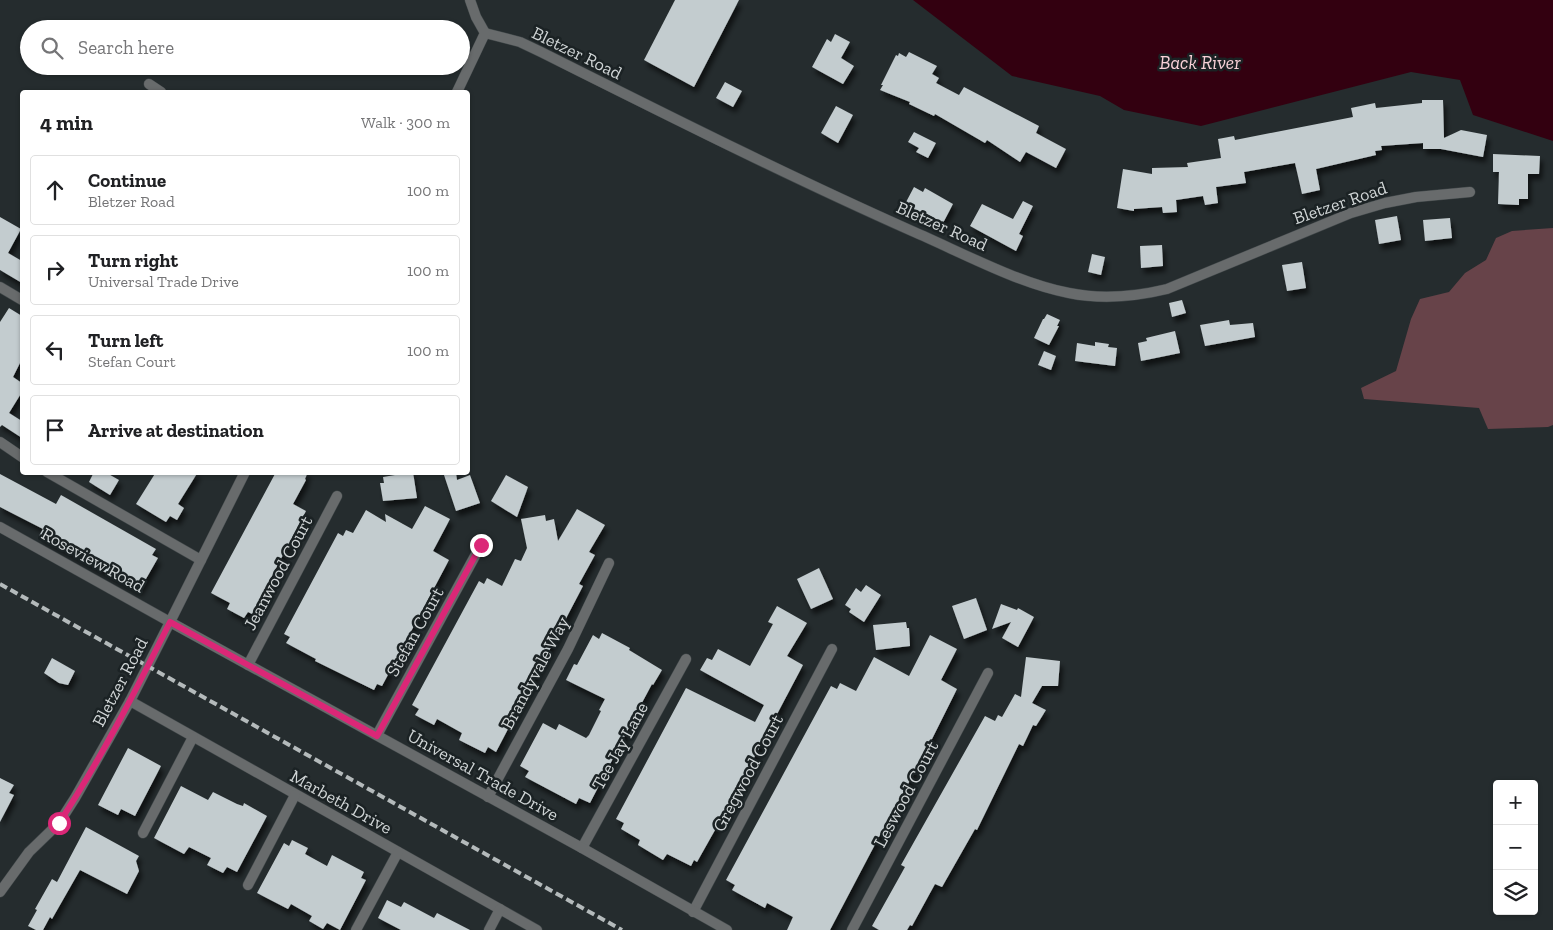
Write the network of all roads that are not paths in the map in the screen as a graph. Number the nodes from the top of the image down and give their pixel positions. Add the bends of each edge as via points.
1 (470, 0) edge
2 (485, 33) junction
3 (470, 65) edge
4 (465, 75) edge
5 (149, 84) dead end
6 (158, 90) edge
7 (458, 90) edge
8 (1470, 192) dead end
9 (0, 287) edge
10 (20, 299) edge
11 (0, 442) edge
12 (20, 456) edge
13 (52, 475) edge
14 (243, 475) edge
15 (337, 496) dead end
16 (0, 528) edge
17 (481, 545) dead end
18 (200, 560) junction
19 (609, 563) dead end
20 (170, 622) junction
21 (832, 650) dead end
22 (686, 659) dead end
23 (248, 665) junction
24 (988, 673) dead end
25 (130, 701) junction
26 (377, 736) junction
27 (193, 737) junction
28 (295, 795) junction
29 (488, 797) junction
30 (143, 833) dead end
31 (582, 848) junction
32 (398, 852) junction
33 (248, 885) dead end
34 (0, 892) edge
35 (500, 909) junction
36 (693, 912) junction
37 (356, 930) edge
38 (489, 930) edge
39 (537, 930) edge
40 (727, 930) edge
41 (852, 930) edge

1 - 2 street
2 - 3 street
2 - 8 street, Bletzer Road via 520,42 722,143 878,216 1001,270 1069,293 1120,298 1145,295 1167,289 1351,213 1416,197
4 - 7 street
5 - 6 street
9 - 10 street
11 - 12 street
13 - 18 street
14 - 18 street, Bletzer Road
15 - 23 street, Jeanwood Court
16 - 20 street, Roseview Road
17 - 26 street, Stefan Court
18 - 20 street, Bletzer Road
19 - 29 street, Brandyvale Way via 568,649
20 - 23 street, Universal Trade Drive
20 - 25 street, Bletzer Road
21 - 36 street, Gregwood Court
22 - 31 street, Tee Jay Lane
23 - 26 street, Universal Trade Drive
24 - 41 street, Leswood Court
25 - 27 street, Marbeth Drive
25 - 34 street, Bletzer Road via 59,823 29,852
26 - 29 street, Universal Trade Drive
27 - 28 street, Marbeth Drive
27 - 30 street
28 - 32 street, Marbeth Drive
28 - 33 street
29 - 31 street, Universal Trade Drive
31 - 36 street, Universal Trade Drive
32 - 35 street, Marbeth Drive
32 - 37 street
35 - 38 street
35 - 39 street, Marbeth Drive
36 - 40 street, Universal Trade Drive

